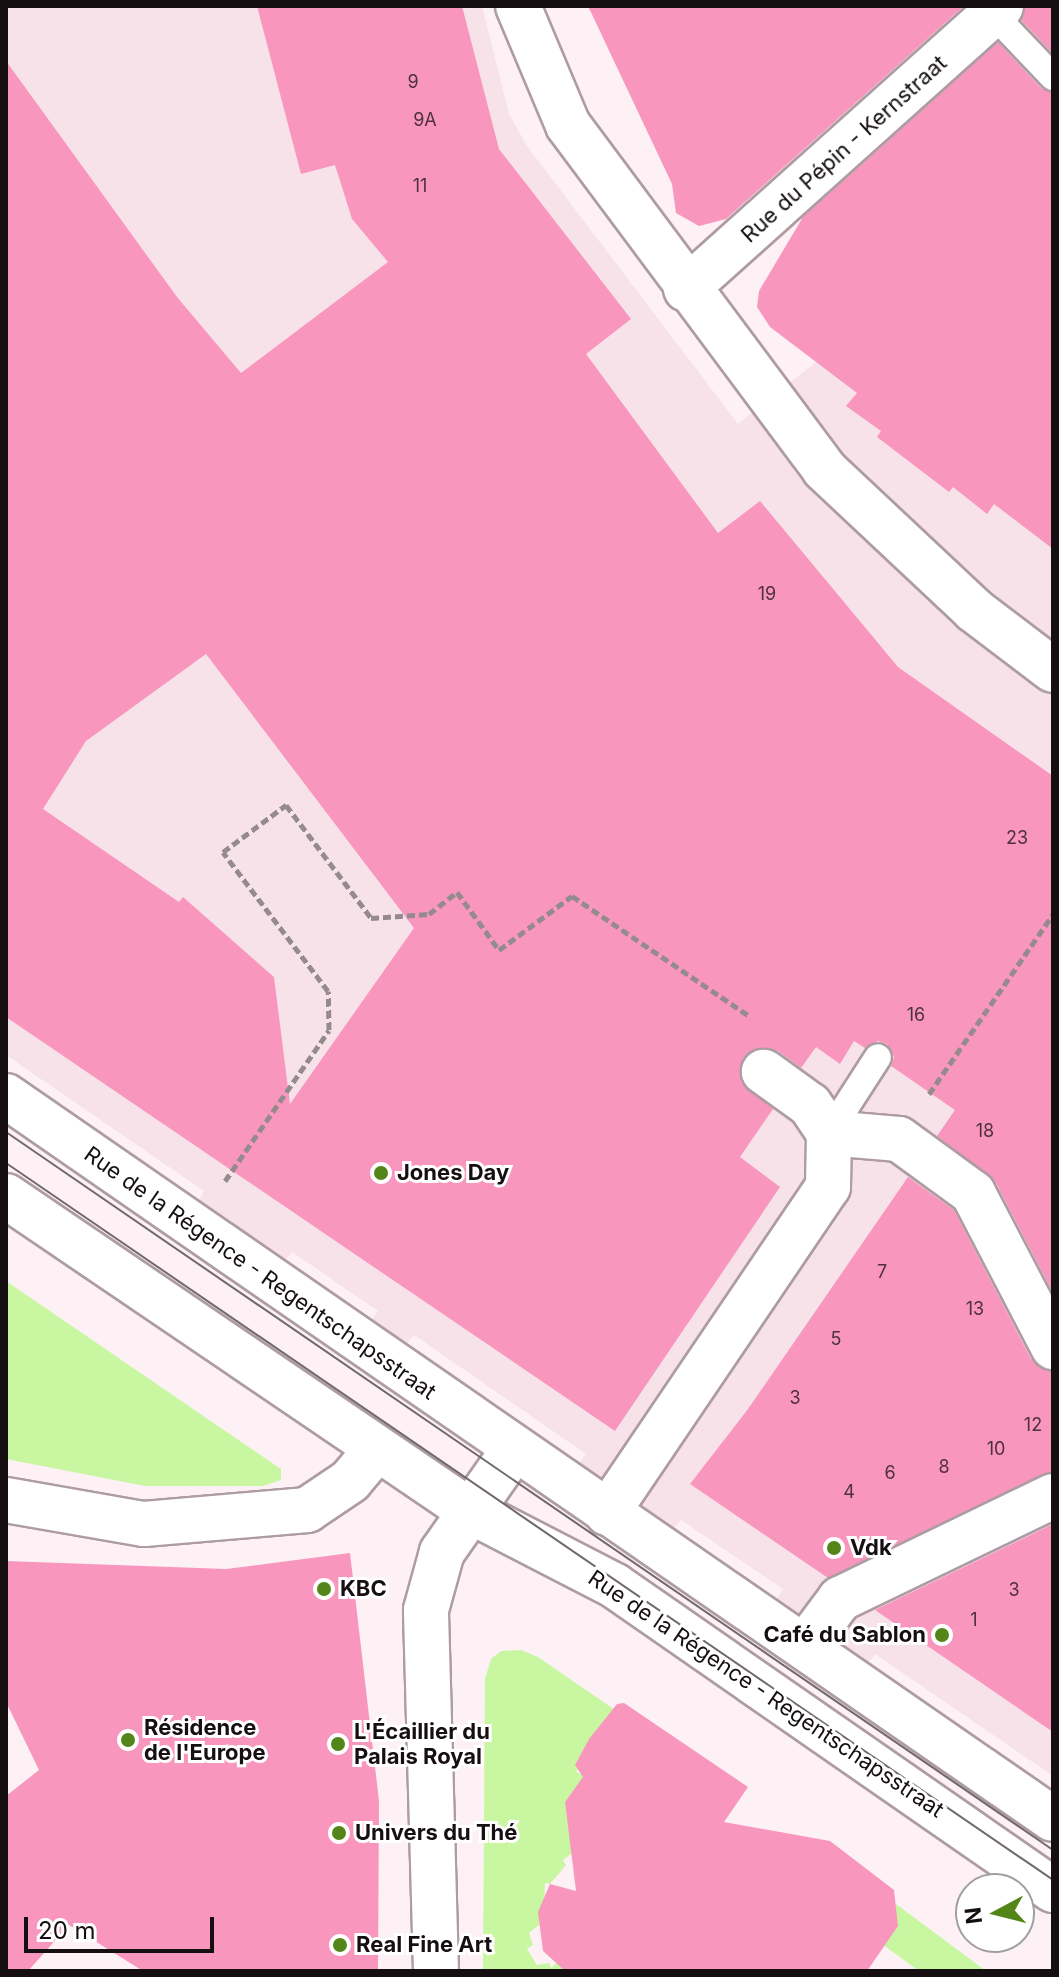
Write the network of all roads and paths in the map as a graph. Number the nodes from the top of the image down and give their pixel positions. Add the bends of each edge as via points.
1 (518, 6) edge
2 (997, 10) edge
3 (1053, 77) edge
4 (686, 289) junction
5 (1053, 670) edge
6 (1053, 914) edge
7 (757, 1022) dead end
8 (878, 1057) dead end
9 (764, 1072) dead end
10 (6, 1096) edge
11 (926, 1099) dead end
12 (829, 1133) junction
13 (220, 1188) dead end
14 (6, 1196) edge
15 (1045, 1330) edge
16 (377, 1449) junction
17 (514, 1449) junction
18 (1053, 1496) edge
19 (6, 1500) edge
20 (470, 1511) junction
21 (607, 1513) junction
22 (805, 1646) junction
23 (1053, 1819) edge
24 (1053, 1890) edge
25 (436, 1971) edge

1 - 4 street via 568,125
2 - 3 lane
2 - 4 street, Rue du Pépin - Kernstraat
4 - 5 street via 824,469 974,610
6 - 11 path
7 - 13 path via 572,896 499,950 457,892 429,914 371,918 286,805 223,852 328,991 329,1030
8 - 12 lane
9 - 12 street via 810,1105
10 - 17 street, Rue de la Régence - Regentschapsstraat
12 - 15 street via 899,1139 973,1193
12 - 21 street via 828,1187
14 - 16 street, Rue de la Régence - Regentschapsstraat
16 - 19 street via 350,1481 307,1510 144,1524
16 - 20 street, Rue de la Régence - Regentschapsstraat
17 - 20 street
17 - 21 street, Rue de la Régence - Regentschapsstraat
18 - 22 street via 840,1599
20 - 24 street, Rue de la Régence - Regentschapsstraat via 615,1586
20 - 25 street via 442,1552 426,1610
21 - 22 street, Rue de la Régence - Regentschapsstraat
22 - 23 street, Rue de la Régence - Regentschapsstraat

